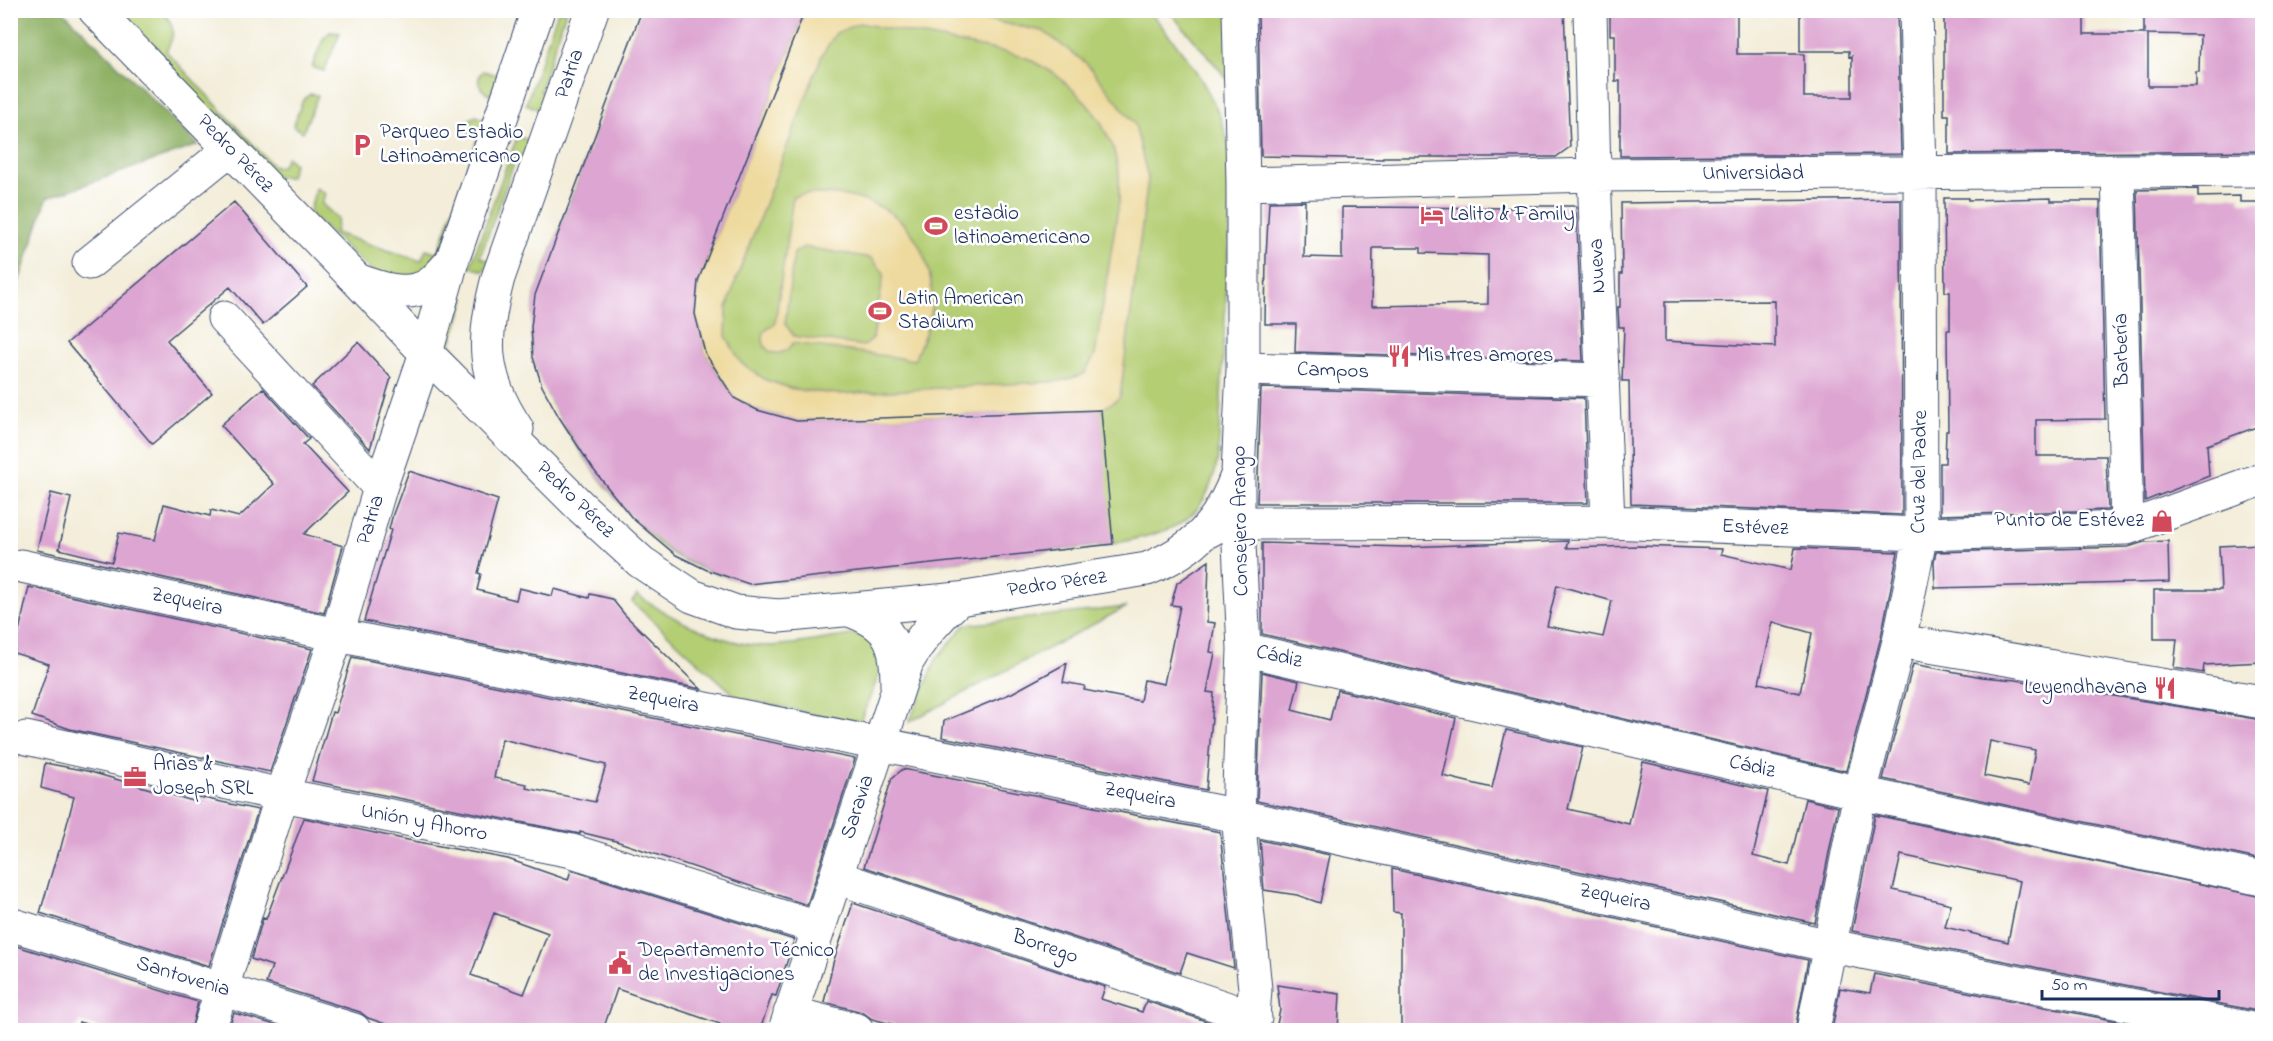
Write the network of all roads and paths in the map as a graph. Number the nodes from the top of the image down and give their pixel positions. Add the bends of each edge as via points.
1 (95, 10) edge
2 (538, 10) edge
3 (592, 10) edge
4 (1239, 10) edge
5 (1590, 10) edge
6 (1916, 10) edge
7 (230, 149) junction
8 (2262, 170) edge
9 (2118, 172) junction
10 (1920, 173) junction
11 (1594, 175) junction
12 (1243, 184) junction
13 (452, 261) junction
14 (89, 263) dead end
15 (357, 280) junction
16 (224, 318) dead end
17 (487, 343) junction
18 (426, 353) junction
19 (1243, 369) junction
20 (454, 380) junction
21 (1603, 380) junction
22 (547, 473) junction
23 (1238, 473) joint
24 (2262, 479) edge
25 (380, 488) junction
26 (1608, 522) junction
27 (1223, 527) junction
28 (2127, 528) junction
29 (1921, 534) junction
30 (21, 566) dead end
31 (959, 598) junction
32 (849, 610) junction
33 (337, 635) junction
34 (1899, 641) junction
35 (1244, 648) junction
36 (897, 690) junction
37 (2262, 702) edge
38 (26, 738) dead end
39 (878, 743) junction
40 (1860, 792) junction
41 (282, 795) junction
42 (1238, 816) junction
43 (836, 877) junction
44 (2262, 879) edge
45 (10, 924) edge
46 (818, 928) junction
47 (1831, 946) junction
48 (223, 989) junction
49 (788, 1022) edge
50 (1254, 1024) edge
51 (209, 1030) edge
52 (354, 1030) edge
53 (857, 1030) edge
54 (1813, 1030) edge
55 (2257, 1030) edge

1 - 7 street, Pedro Pérez
2 - 13 street, Patria
3 - 17 street, Patria via 498,278
4 - 12 street, Consejero Arango
5 - 11 street, Nueva
6 - 10 street, Cruz del Padre
7 - 14 street
7 - 15 street, Pedro Pérez
8 - 9 street, Universidad
9 - 10 street, Universidad
9 - 28 street, Barbería
10 - 11 street, Universidad
10 - 29 street, Cruz del Padre
11 - 12 street, Universidad
11 - 21 street, Nueva
12 - 19 street, Consejero Arango
13 - 15 street via 427,285 414,290 377,288
13 - 18 street, Patria
15 - 18 street, Pedro Pérez
16 - 25 street
17 - 20 street via 476,381 468,384
17 - 22 street, Patria via 490,374 501,399
18 - 20 street, Pedro Pérez
18 - 25 street, Patria
19 - 21 street, Campos
19 - 23 street, Consejero Arango
20 - 22 street, Pedro Pérez
21 - 26 street, Nueva
22 - 32 street, Pedro Pérez via 641,561 692,596 735,612 758,615
23 - 27 street, Pedro Pérez via 1227,500
24 - 28 street, Estévez
25 - 33 street, Patria
26 - 27 street, Estévez
26 - 29 street, Estévez
27 - 31 street, Pedro Pérez via 1147,570
27 - 35 street, Consejero Arango
28 - 29 street, Estévez
29 - 34 street, Cruz del Padre
30 - 33 street, Zequeira
31 - 32 street, Pedro Pérez
31 - 36 street, Saravia via 917,643
32 - 36 street via 884,628 895,650
33 - 39 street, Zequeira
33 - 41 street, Patria
34 - 37 street
34 - 40 street, Cruz del Padre
35 - 40 street, Cádiz
35 - 42 street, Consejero Arango
36 - 39 street, Saravia
38 - 41 street, Unión y Ahorro
39 - 42 street, Zequeira
39 - 43 street, Saravia
40 - 44 street, Cádiz
40 - 47 street, Cruz del Padre
41 - 46 street, Unión y Ahorro via 572,852
41 - 48 street, Patria
42 - 47 street, Zequeira
42 - 50 street, Consejero Arango via 1255,989
43 - 46 street, Saravia
43 - 50 street, Borrego
45 - 48 street, Santovenia
46 - 49 street, Saravia
47 - 54 street, Cruz del Padre
47 - 55 street, Zequeira
48 - 51 street, Patria
48 - 52 street, Santovenia
49 - 53 street

